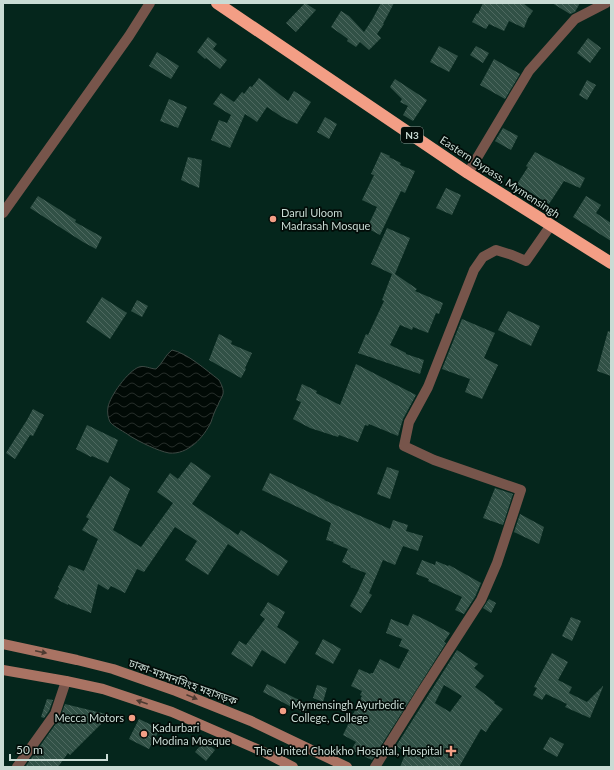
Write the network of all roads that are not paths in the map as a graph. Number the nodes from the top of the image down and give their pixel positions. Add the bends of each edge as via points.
1 (150, 3) edge
2 (217, 3) edge
3 (606, 3) edge
4 (468, 173) junction
5 (3, 213) edge
6 (551, 225) junction
7 (611, 263) edge
8 (3, 644) edge
9 (3, 670) edge
10 (66, 681) junction
11 (17, 767) edge
12 (293, 767) edge
13 (347, 767) edge
14 (375, 767) edge

1 - 5 street
2 - 4 highway, Eastern Bypass, Mymensingh / N3
3 - 4 street via 575,19 529,71
4 - 6 highway, Eastern Bypass, Mymensingh / N3
6 - 7 highway, Eastern Bypass, Mymensingh / N3
6 - 14 street via 526,261 496,250 483,256 474,270 428,387 409,422 404,446 434,460 521,490 482,600
8 -> 13 main road, ঢাকা-ময়মনসিংহ মহাসড়ক via 113,669 176,691 251,720
9 - 10 main road
10 - 11 street via 54,714
12 -> 10 main road via 172,712 103,689

